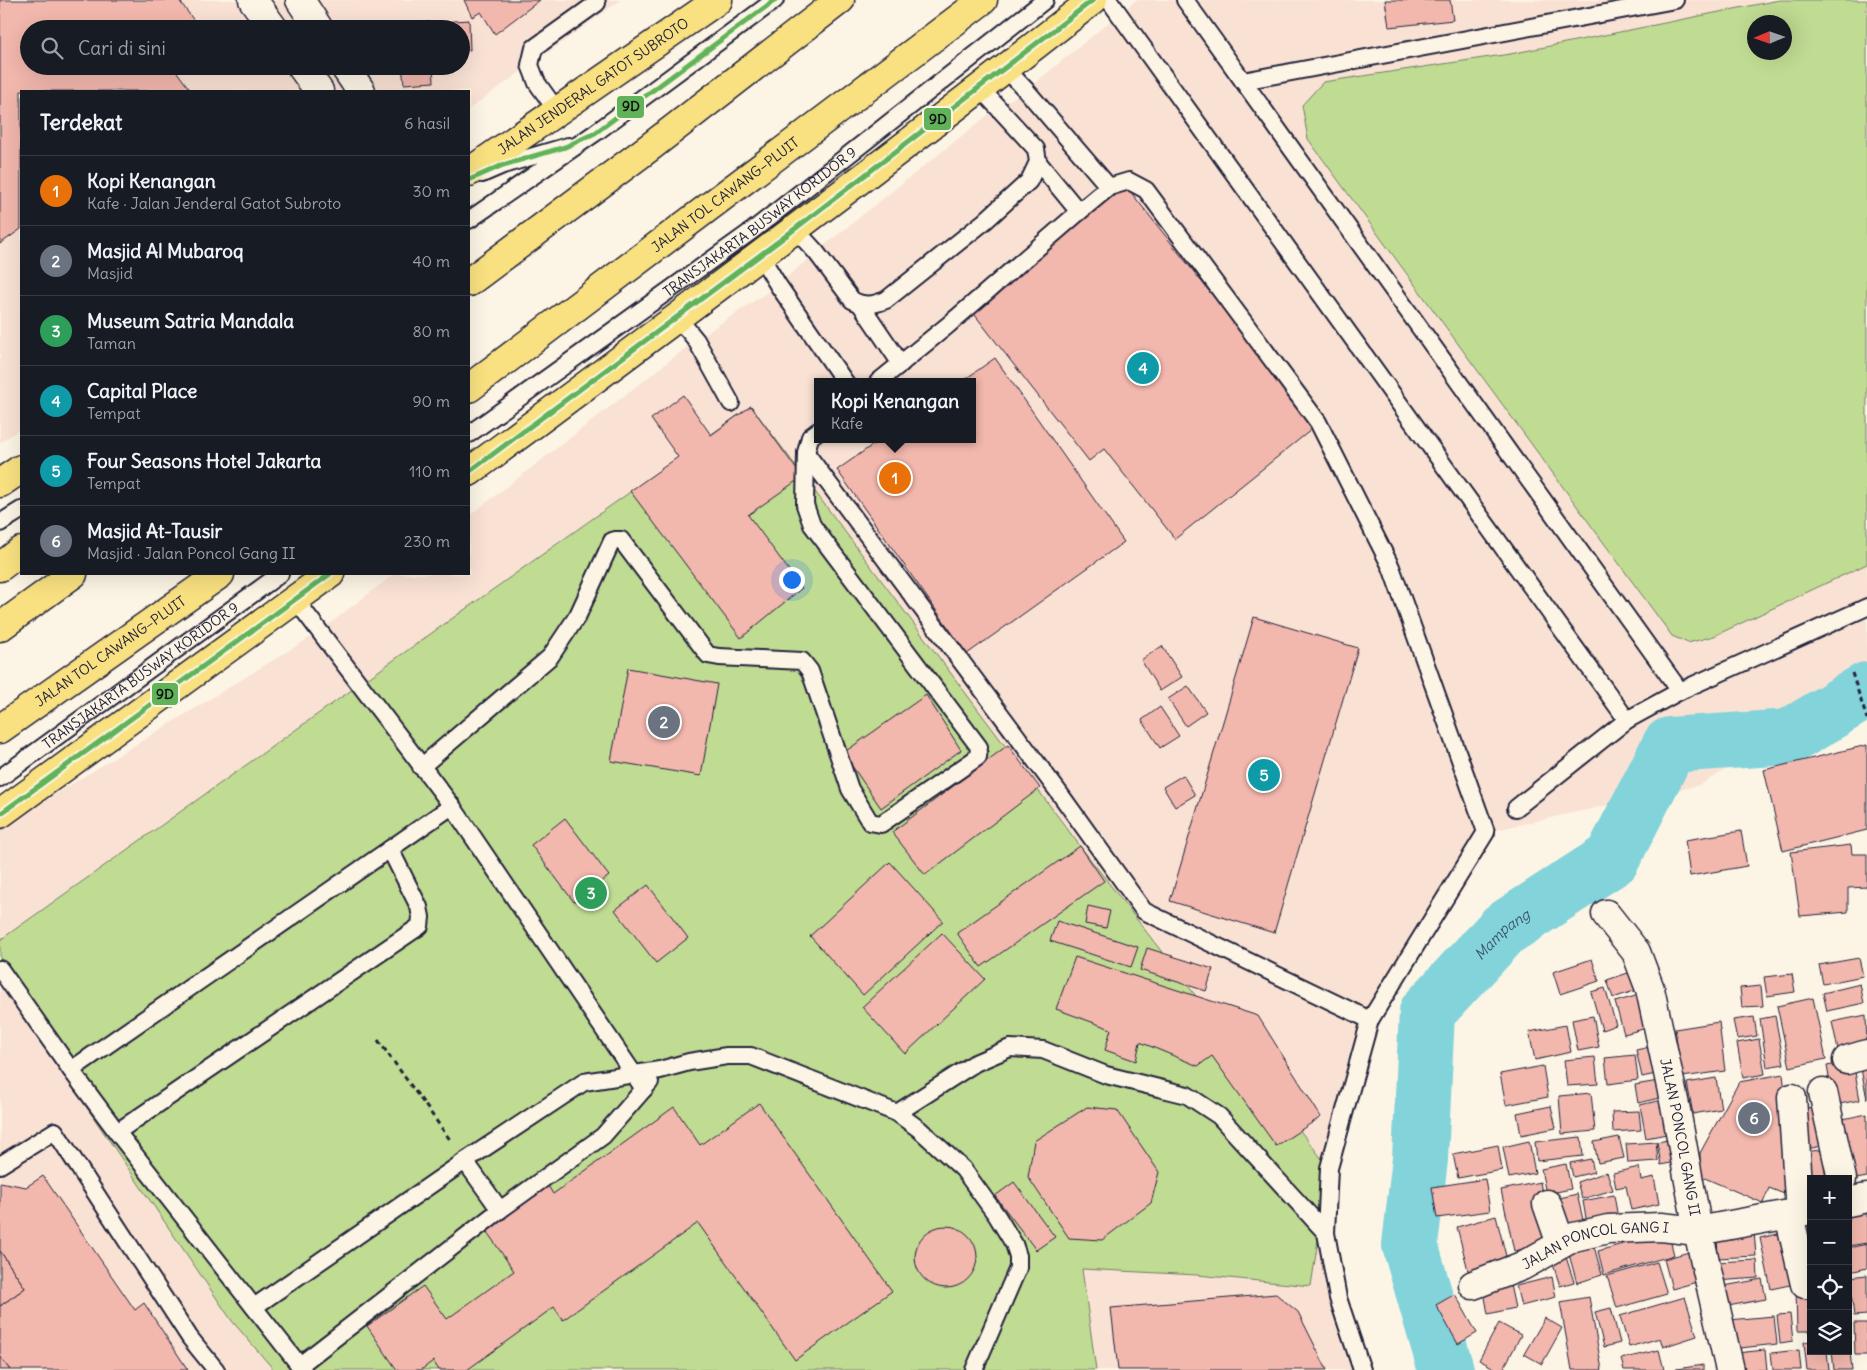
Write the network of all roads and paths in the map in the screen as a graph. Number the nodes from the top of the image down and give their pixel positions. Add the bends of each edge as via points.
1 (253, 0) edge
2 (300, 0) edge
3 (775, 0) edge
4 (840, 0) edge
5 (983, 0) edge
6 (1045, 0) edge
7 (1093, 0) edge
8 (1109, 0) edge
9 (1185, 0) edge
10 (1675, 0) edge
11 (597, 3) dead end
12 (708, 3) edge
13 (267, 20) edge
14 (313, 20) edge
15 (1006, 69) junction
16 (307, 75) edge
17 (350, 75) edge
18 (1243, 81) junction
19 (980, 88) junction
20 (318, 90) edge
21 (360, 90) edge
22 (557, 111) junction
23 (595, 133) junction
24 (1038, 162) junction
25 (470, 171) edge
26 (470, 180) edge
27 (1109, 188) junction
28 (1079, 212) junction
29 (470, 219) edge
30 (795, 229) junction
31 (760, 255) junction
32 (470, 281) edge
33 (861, 305) junction
34 (678, 318) junction
35 (901, 364) junction
36 (842, 378) edge
37 (883, 378) edge
38 (470, 387) edge
39 (731, 403) dead end
40 (470, 433) edge
41 (814, 434) edge
42 (806, 453) junction
43 (20, 470) edge
44 (470, 471) edge
45 (0, 483) edge
46 (20, 511) edge
47 (0, 523) edge
48 (20, 552) edge
49 (0, 567) edge
50 (72, 575) edge
51 (219, 575) edge
52 (279, 575) edge
53 (329, 575) edge
54 (295, 600) junction
55 (1867, 607) edge
56 (0, 627) edge
57 (1852, 673) dead end
58 (1680, 691) junction
59 (1867, 719) edge
60 (1627, 720) junction
61 (0, 729) edge
62 (421, 767) junction
63 (0, 778) edge
64 (452, 806) junction
65 (1516, 808) dead end
66 (0, 814) edge
67 (390, 849) junction
68 (1606, 914) dead end
69 (0, 969) edge
70 (1370, 1020) junction
71 (378, 1040) dead end
72 (71, 1070) junction
73 (660, 1070) junction
74 (636, 1074) junction
75 (644, 1089) junction
76 (1823, 1092) dead end
77 (1792, 1098) dead end
78 (897, 1113) junction
79 (117, 1132) junction
80 (466, 1161) junction
81 (0, 1165) edge
82 (1841, 1175) edge
83 (1867, 1198) edge
84 (1852, 1201) edge
85 (1547, 1204) dead end
86 (500, 1210) junction
87 (1800, 1212) edge
88 (1698, 1231) junction
89 (1326, 1233) junction
90 (1561, 1244) junction
91 (1805, 1284) dead end
92 (1473, 1285) dead end
93 (254, 1307) junction
94 (301, 1368) edge
95 (216, 1370) edge
96 (974, 1370) edge
97 (1362, 1370) edge
98 (1730, 1370) edge

1 - 13 street
2 - 14 street
3 - 23 lane
4 - 32 highway via 650,148
5 - 38 highway, JALAN TOL CAWANG–PLUIT
6 - 40 lane, TRANSJAKARTA BUSWAY KORIDOR 9 via 753,230
7 - 15 highway
8 - 60 lane
9 - 18 lane
10 - 18 lane
11 - 22 lane via 534,48 530,65 537,83
12 - 22 highway, JALAN JENDERAL GATOT SUBROTO
15 - 19 highway
15 - 27 lane
16 - 20 street
17 - 21 street
18 - 58 lane
19 - 24 lane via 1036,149
19 - 30 highway
22 - 25 highway, JALAN JENDERAL GATOT SUBROTO
23 - 26 lane via 565,147 503,165
23 - 29 lane
24 - 28 lane
24 - 33 lane via 1029,181 985,221 886,300 872,306
27 - 28 lane
27 - 70 lane via 1129,181 1146,190 1318,422 1391,567 1486,832
28 - 35 lane
30 - 31 highway
30 - 33 lane via 852,300
31 - 34 highway
31 - 36 lane
33 - 35 lane
34 - 39 lane via 696,340
34 - 44 highway
35 - 37 lane
41 - 42 lane via 810,437
42 - 62 lane via 805,505 812,525 979,747 978,757 881,824 870,822 850,789 810,671 802,661 708,655 621,540 615,540 578,615 550,656
42 - 70 lane via 1144,910
43 - 45 highway
46 - 47 lane
48 - 49 highway
50 - 56 highway
51 - 61 highway, JALAN TOL CAWANG–PLUIT
52 - 63 lane, TRANSJAKARTA BUSWAY KORIDOR 9
53 - 54 highway
54 - 62 lane
54 - 66 highway
55 - 58 lane
57 - 59 path
58 - 60 lane
60 - 65 lane
62 - 64 lane
64 - 67 lane
64 - 74 lane
67 - 72 lane
67 - 79 lane via 420,907 420,926
68 - 88 street, JALAN PONCOL GANG II via 1636,952 1650,989
69 - 72 lane
70 - 89 lane via 1329,1168
71 - 80 path
72 - 79 lane
73 - 74 lane
73 - 75 lane
73 - 78 lane via 727,1056 751,1056
74 - 75 lane
74 - 80 lane via 584,1082
75 - 86 lane via 603,1136
76 - 82 street
77 - 87 street
78 - 89 lane via 975,1063 1001,1051 1010,1048 1043,1050 1106,1075 1188,1095 1219,1116
78 - 96 lane via 963,1169 997,1216 1018,1256 1018,1268
79 - 93 lane
80 - 86 lane
80 - 93 lane
81 - 95 lane via 55,1131 190,1338
83 - 84 street
85 - 90 street
86 - 94 lane
87 - 88 street, JALAN PONCOL GANG I
87 - 91 street
88 - 90 street, JALAN PONCOL GANG I via 1661,1227 1608,1229 1574,1237
88 - 98 street, JALAN PONCOL GANG II
89 - 97 lane via 1338,1298
90 - 92 street, JALAN PONCOL GANG I via 1522,1266
93 - 94 lane

